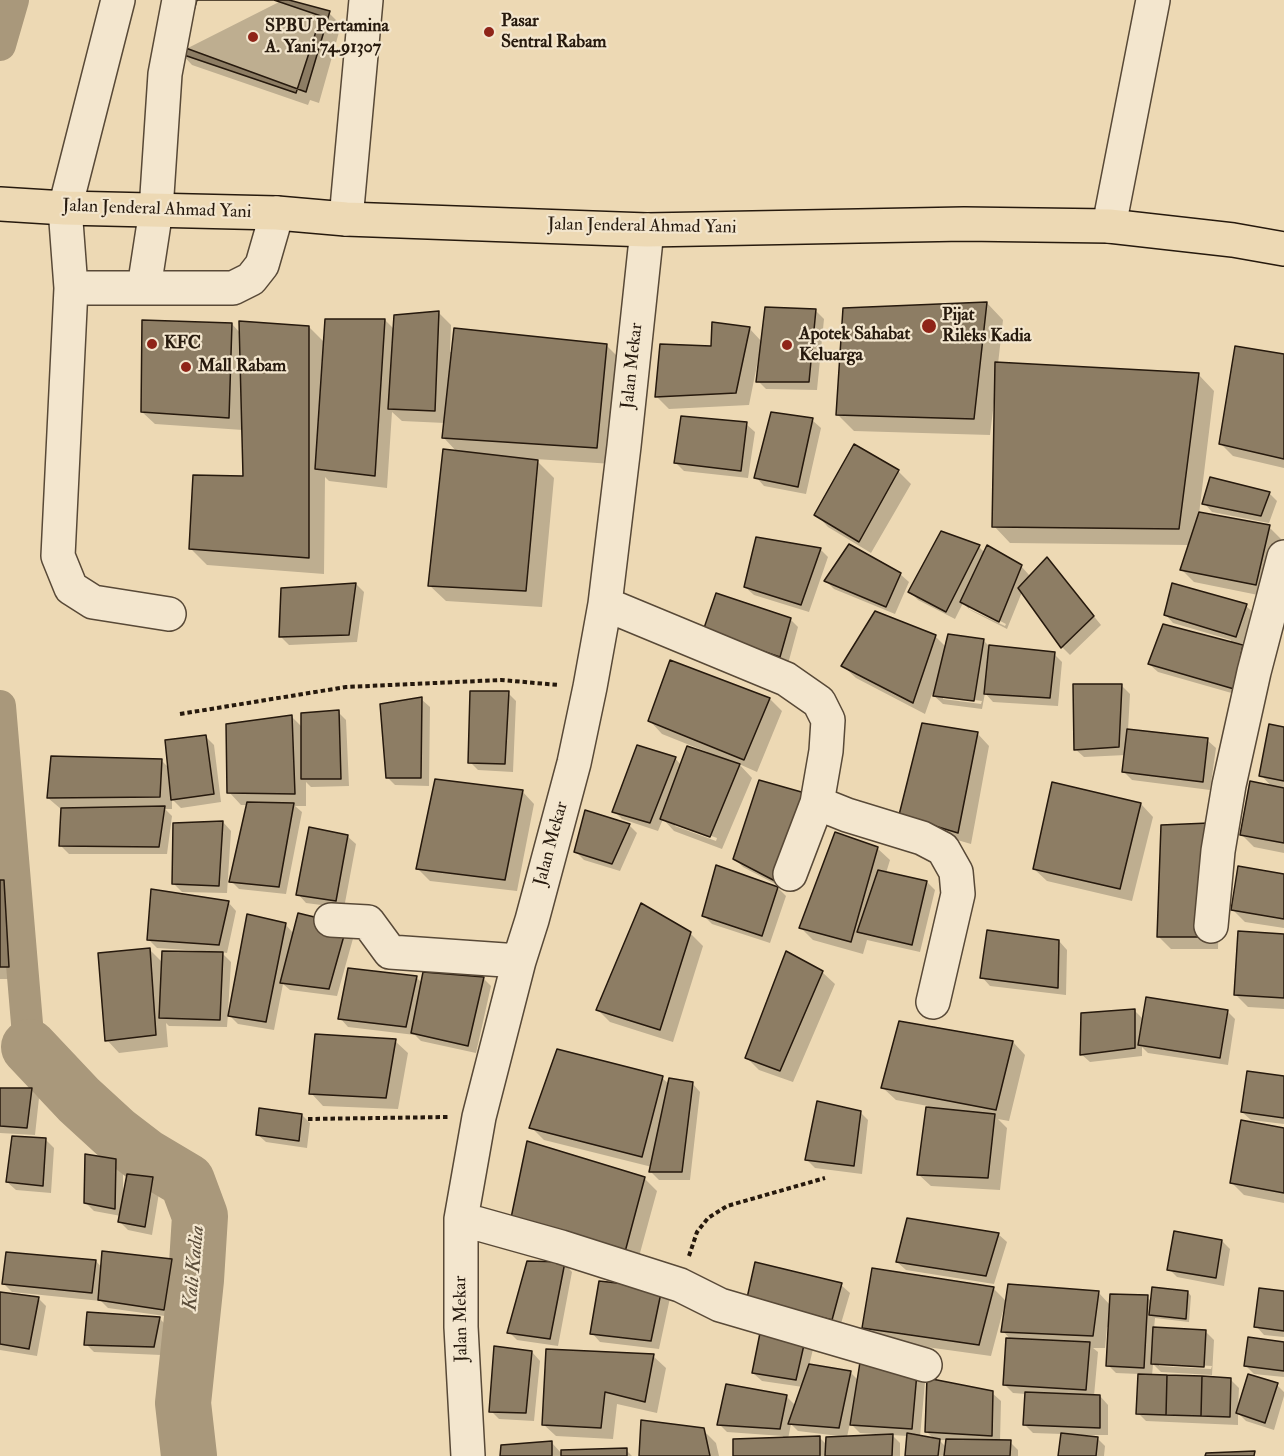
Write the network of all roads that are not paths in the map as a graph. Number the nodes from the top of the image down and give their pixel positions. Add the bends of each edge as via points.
1 (118, 0) edge
2 (179, 0) edge
3 (366, 0) edge
4 (1153, 0) edge
5 (12, 204) edge
6 (66, 208) junction
7 (156, 210) junction
8 (277, 213) junction
9 (346, 219) junction
10 (1109, 226) junction
11 (647, 230) junction
12 (1284, 249) edge
13 (71, 288) junction
14 (144, 288) junction
15 (1284, 556) edge
16 (605, 603) junction
17 (168, 614) dead end
18 (817, 803) junction
19 (790, 874) dead end
20 (331, 920) dead end
21 (1211, 926) dead end
22 (519, 961) junction
23 (933, 1002) dead end
24 (461, 1219) junction
25 (926, 1365) dead end
26 (468, 1456) edge

1 - 6 street
2 - 7 street via 165,74
3 - 9 street
4 - 10 street
5 - 6 highway, Jalan Jenderal Ahmad Yani
6 - 7 highway, Jalan Jenderal Ahmad Yani
6 - 13 street
7 - 8 highway, Jalan Jenderal Ahmad Yani
7 - 14 street
8 - 9 highway, Jalan Jenderal Ahmad Yani
8 - 14 street via 262,265 251,279 233,288
9 - 11 highway, Jalan Jenderal Ahmad Yani
10 - 11 highway, Jalan Jenderal Ahmad Yani via 964,224
10 - 12 highway, Jalan Jenderal Ahmad Yani
11 - 16 street, Jalan Mekar
13 - 14 street
13 - 17 street via 58,556 71,588 93,602
15 - 21 street via 1229,785
16 - 18 street via 786,679 819,702 828,720
16 - 22 street, Jalan Mekar via 574,763
18 - 19 street
18 - 23 street via 922,838 943,849 956,872 958,894
20 - 22 street via 368,922 390,952
22 - 24 street, Jalan Mekar via 479,1117
24 - 25 street via 680,1285 720,1305
24 - 26 street, Jalan Mekar via 461,1327

